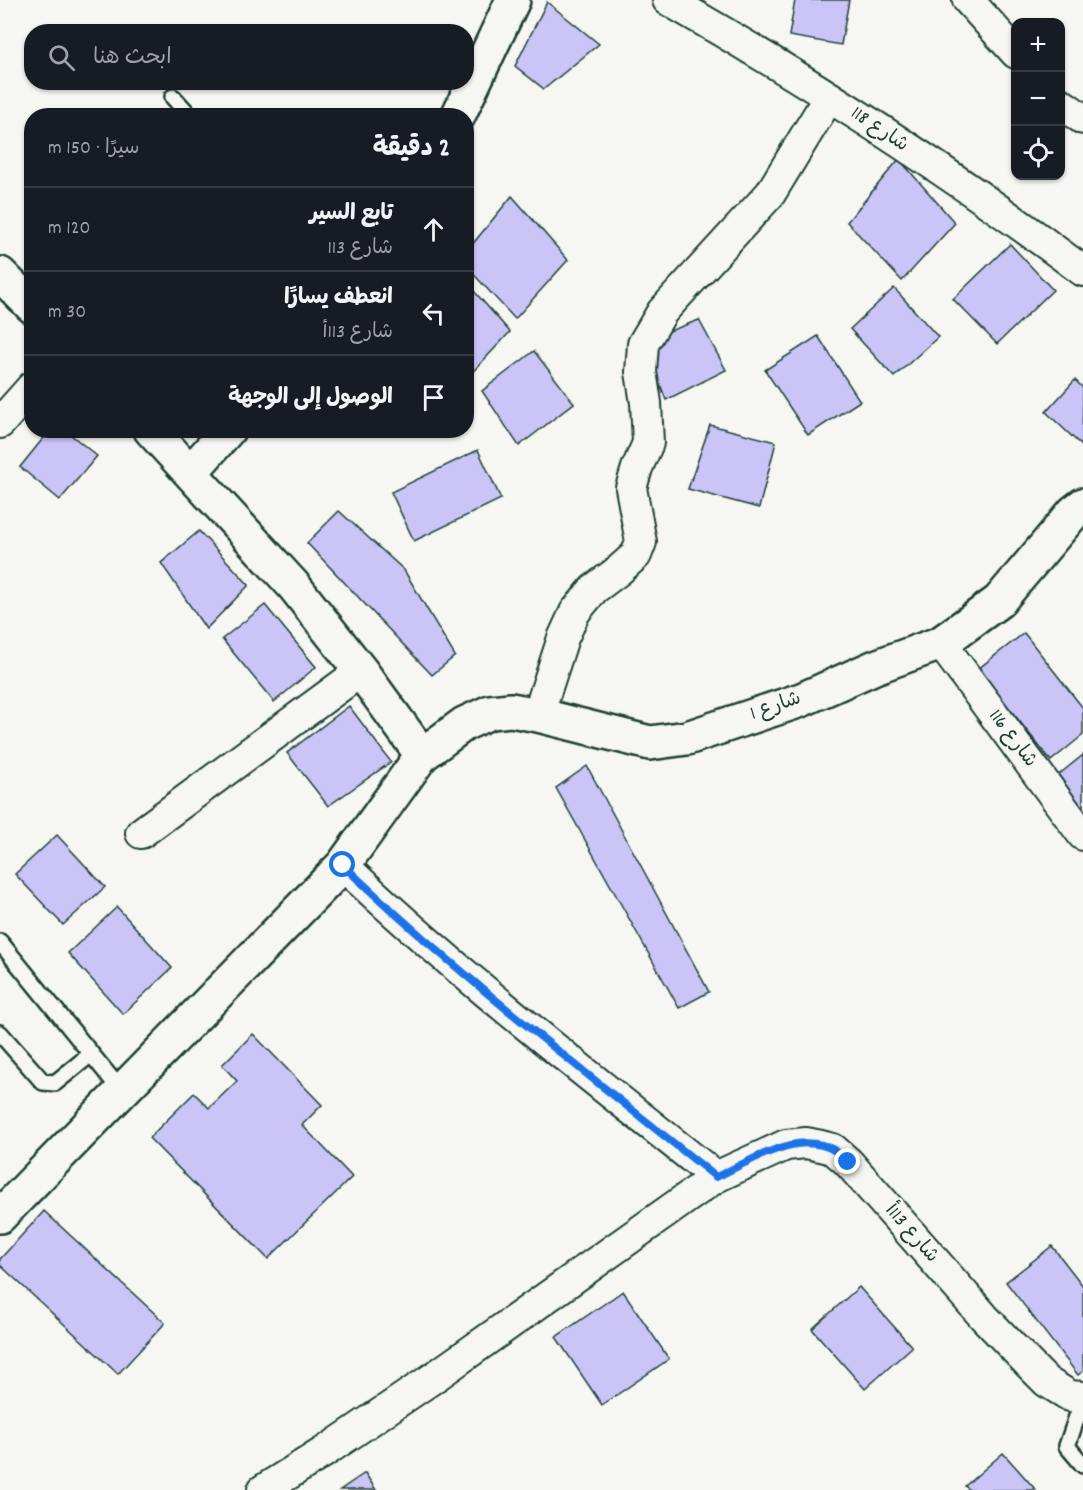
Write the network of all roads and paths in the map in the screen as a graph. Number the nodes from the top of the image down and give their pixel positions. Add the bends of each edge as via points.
1 (513, 0) edge
2 (668, 0) edge
3 (968, 0) edge
4 (1011, 47) edge
5 (474, 82) edge
6 (470, 90) edge
7 (173, 97) dead end
8 (830, 97) junction
9 (1065, 106) edge
10 (183, 108) edge
11 (462, 108) edge
12 (1083, 119) edge
13 (1083, 271) edge
14 (0, 274) edge
15 (24, 298) edge
16 (24, 396) edge
17 (0, 423) edge
18 (159, 438) edge
19 (221, 438) edge
20 (191, 472) junction
21 (1083, 505) edge
22 (941, 643) junction
23 (361, 671) junction
24 (538, 715) junction
25 (422, 755) junction
26 (141, 833) dead end
27 (1083, 835) edge
28 (343, 865) junction
29 (0, 942) edge
30 (0, 1033) edge
31 (92, 1054) junction
32 (123, 1092) junction
33 (716, 1177) junction
34 (0, 1216) edge
35 (1083, 1398) edge
36 (1083, 1466) edge
37 (263, 1490) edge

1 - 5 main road
2 - 8 street, شارع 118
3 - 4 street
6 - 11 main road
7 - 10 lane
8 - 13 street, شارع 118 via 1012,218
8 - 24 street via 770,194 662,312 643,344 641,372 648,443 631,488 641,542 636,555 594,589 575,612 562,638
9 - 12 street
14 - 15 main road
16 - 17 street
18 - 20 main road
19 - 20 main road
20 - 23 main road via 294,586
21 - 22 main road, شارع 1 via 999,601
22 - 24 main road, شارع 1 via 874,667 801,700 687,738 650,743
22 - 27 street, شارع 116
23 - 25 main road
23 - 26 street
24 - 25 main road, شارع 1 via 511,710 490,712 464,724
25 - 28 main road, شارع 1
28 - 32 main road, شارع 1
28 - 33 street via 484,990
29 - 31 lane
30 - 31 lane via 43,1082 55,1083
31 - 32 lane
32 - 34 main road, شارع 1
33 - 35 street, شارع 113أ via 786,1145 806,1143 833,1149 1047,1382 1070,1396
33 - 37 street, شارع 113أ via 436,1376
35 - 36 lane via 1067,1446

